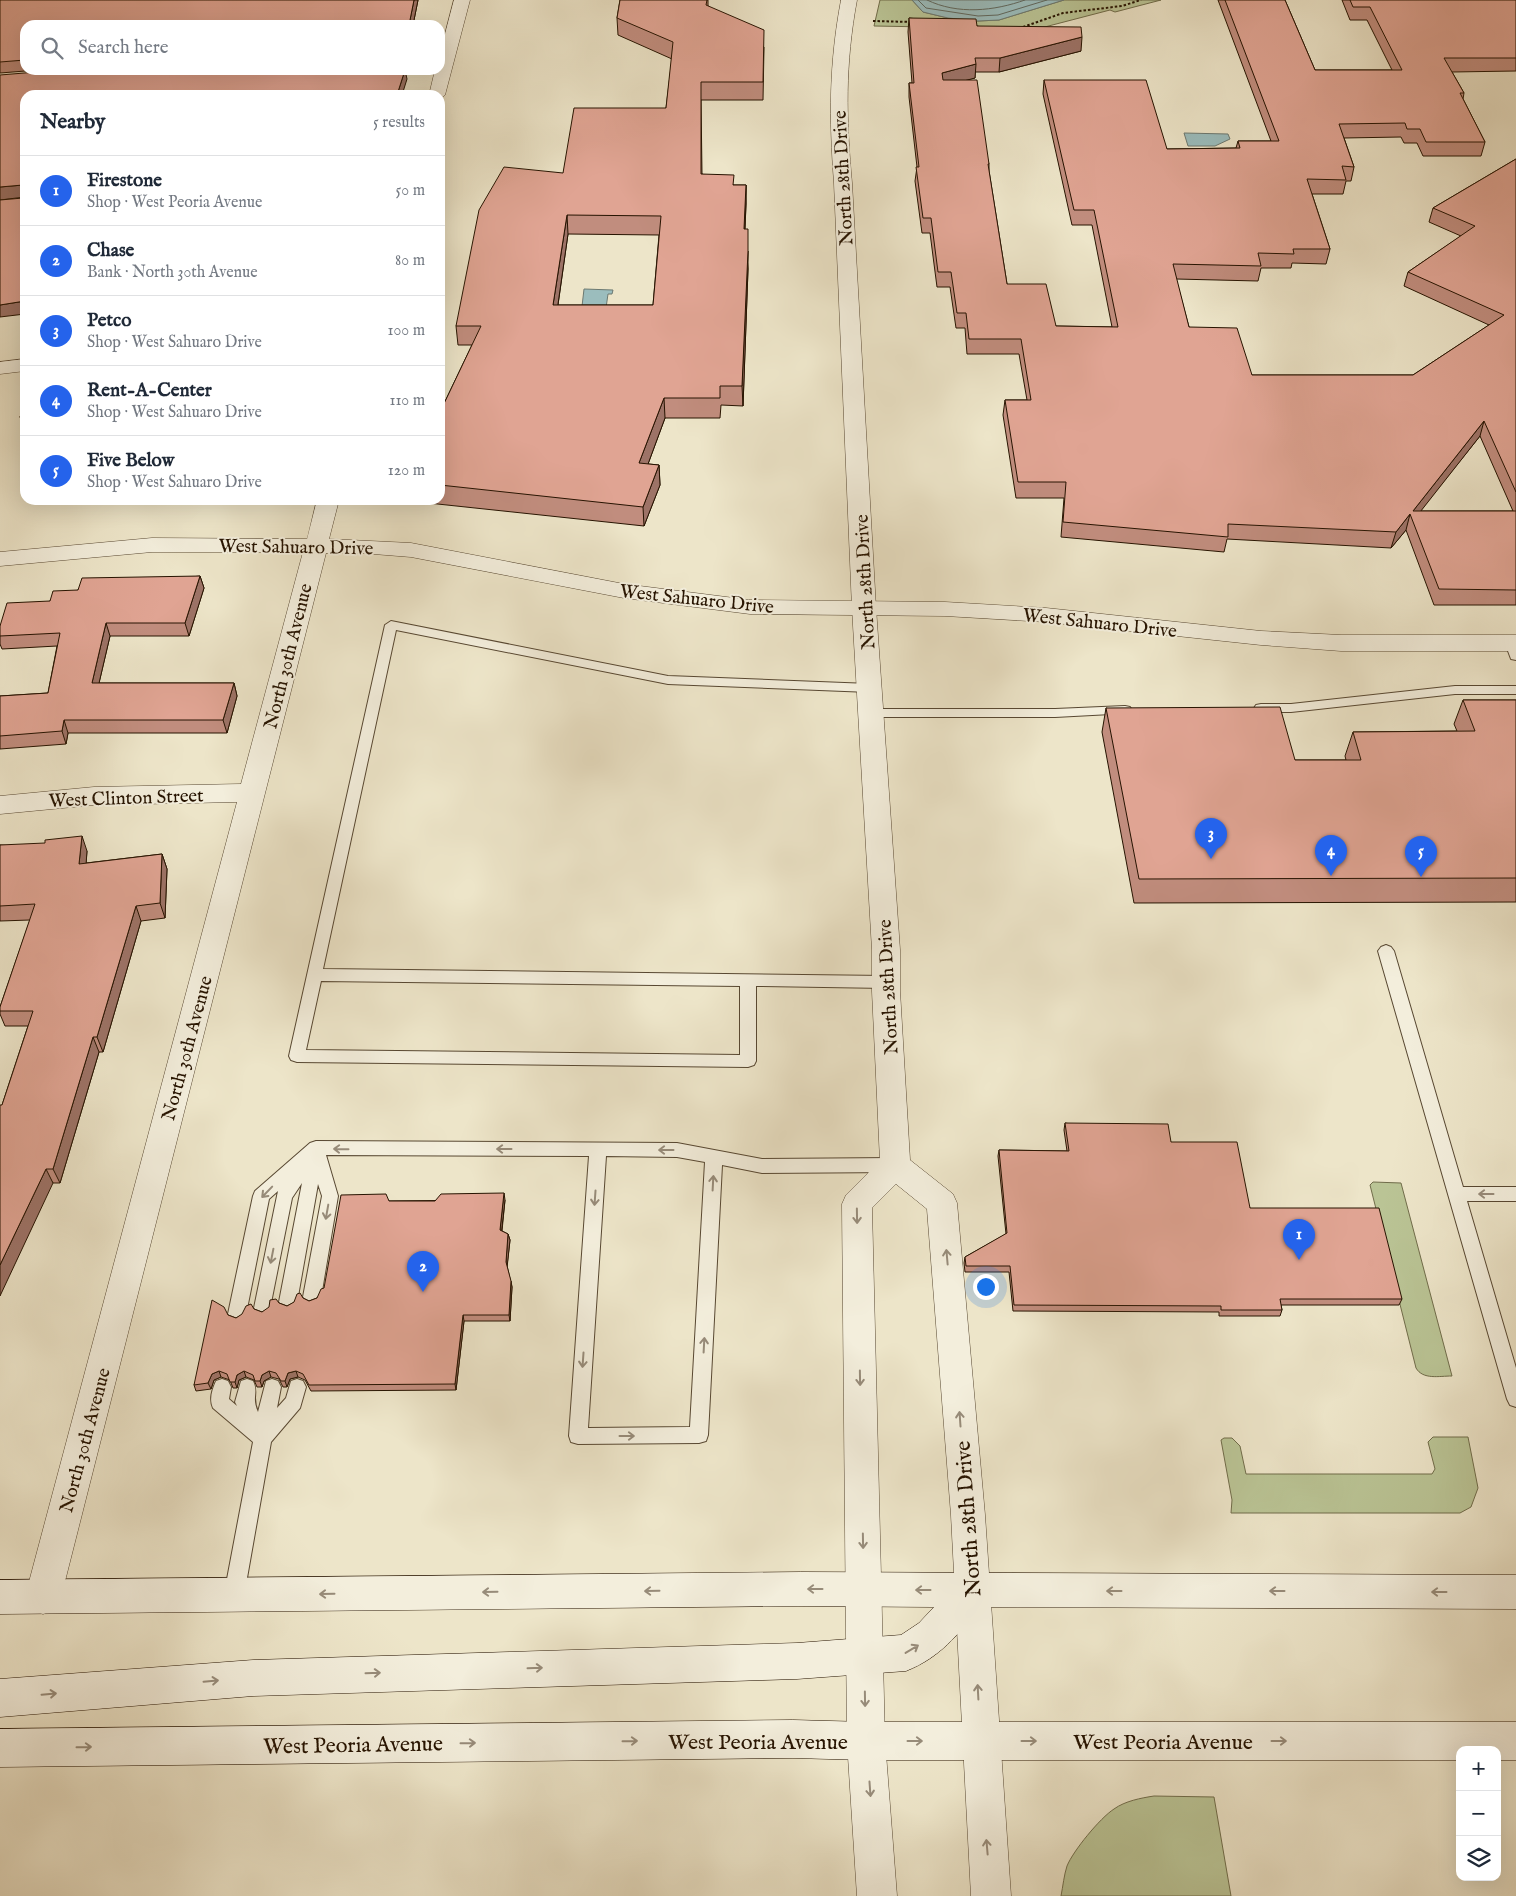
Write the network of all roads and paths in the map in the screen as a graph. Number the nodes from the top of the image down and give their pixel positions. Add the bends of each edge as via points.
1 (462, 0) edge
2 (849, 0) edge
3 (1141, 0) edge
4 (845, 20) junction
5 (914, 22) edge
6 (1021, 27) edge
7 (445, 54) edge
8 (440, 75) edge
9 (438, 90) edge
10 (20, 366) edge
11 (0, 368) edge
12 (327, 505) edge
13 (315, 545) junction
14 (0, 558) edge
15 (864, 608) junction
16 (1514, 647) edge
17 (870, 688) junction
18 (1516, 690) edge
19 (1244, 708) edge
20 (1138, 710) edge
21 (871, 713) junction
22 (253, 793) junction
23 (0, 804) edge
24 (1386, 951) dead end
25 (316, 975) junction
26 (748, 980) junction
27 (886, 982) junction
28 (316, 1148) junction
29 (598, 1150) junction
30 (714, 1157) junction
31 (895, 1165) junction
32 (1456, 1194) junction
33 (1514, 1194) edge
34 (312, 1297) dead end
35 (288, 1302) dead end
36 (262, 1308) dead end
37 (237, 1314) dead end
38 (272, 1387) dead end
39 (297, 1387) dead end
40 (222, 1388) dead end
41 (247, 1388) dead end
42 (1516, 1399) edge
43 (262, 1439) junction
44 (864, 1589) junction
45 (972, 1590) junction
46 (1516, 1592) edge
47 (234, 1595) junction
48 (0, 1597) edge
49 (43, 1597) junction
50 (0, 1612) edge
51 (865, 1658) junction
52 (0, 1698) edge
53 (866, 1741) junction
54 (981, 1741) junction
55 (1516, 1741) edge
56 (0, 1748) edge
57 (877, 1896) edge
58 (991, 1896) edge

1 - 7 street
2 - 4 street, North 28th Drive
3 - 6 path via 1122,6 1063,13
4 - 5 path
4 - 15 street, North 28th Drive via 838,127
8 - 9 street
10 - 11 street
12 - 13 street, North 30th Avenue
13 - 14 street, West Sahuaro Drive via 152,545
13 - 15 street, West Sahuaro Drive via 411,550 624,591 750,607
13 - 22 street, North 30th Avenue
15 - 16 street, West Sahuaro Drive via 1046,615 1261,638 1341,643
15 - 17 street, North 28th Drive
17 - 21 street, North 28th Drive
17 - 25 lane via 668,680 391,625
18 - 19 lane via 1455,690 1291,708
20 - 21 lane
21 - 27 street, North 28th Drive
22 - 23 street, West Clinton Street via 110,796
22 - 49 street, North 30th Avenue
24 - 32 lane
25 - 26 lane
25 - 26 lane via 297,1056 748,1061
26 - 27 lane
27 - 31 street, North 28th Drive
29 -> 28 lane
28 -> 34 lane via 330,1196
28 - 35 lane
28 -> 36 lane via 284,1196
28 -> 37 lane via 261,1196
30 -> 29 lane via 677,1150
29 -> 30 lane via 578,1436 699,1435
30 - 31 lane via 762,1166
31 -> 44 street via 857,1204
45 -> 31 street, North 28th Drive via 942,1203
33 -> 32 lane
32 - 42 lane
38 - 43 lane
39 - 43 lane via 294,1402
40 - 43 lane via 219,1402
41 - 43 lane via 244,1402
43 - 47 lane
45 -> 44 street
44 -> 47 street
44 - 51 street
46 -> 45 street
51 -> 45 street via 906,1653 932,1636
54 -> 45 street, North 28th Drive
47 - 49 street
48 - 49 street
49 - 50 street
52 -> 51 street via 253,1678
51 -> 53 street
53 -> 54 street, West Peoria Avenue
56 -> 53 street, West Peoria Avenue via 793,1739
53 -> 57 street
54 -> 55 street, West Peoria Avenue
58 -> 54 street, North 28th Drive

